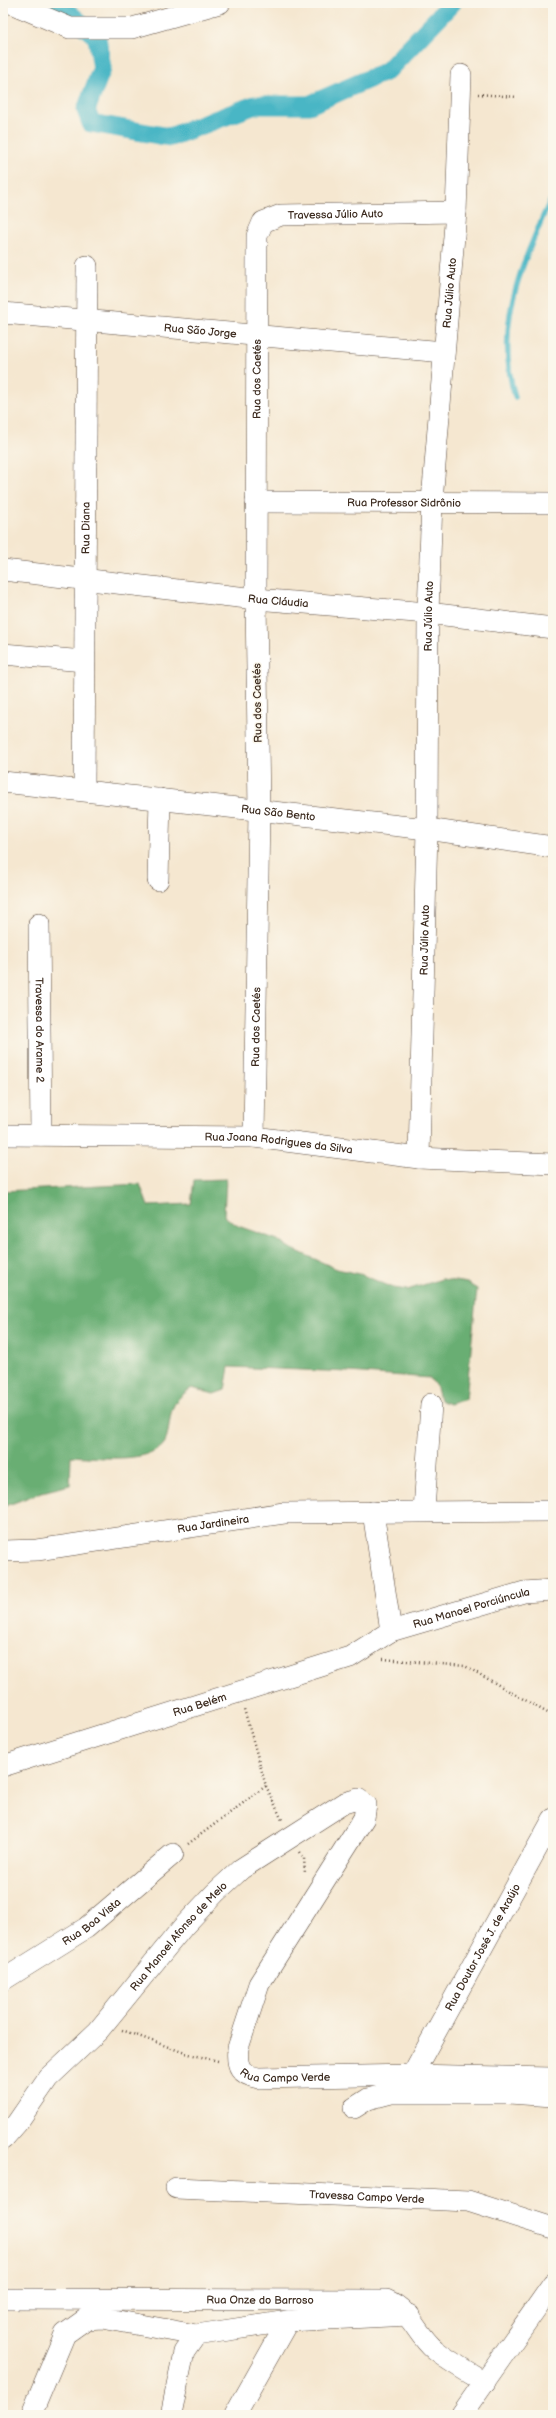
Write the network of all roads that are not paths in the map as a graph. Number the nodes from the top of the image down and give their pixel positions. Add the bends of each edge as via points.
1 (11, 3) edge
2 (220, 3) edge
3 (462, 84) road end
4 (456, 212) junction
5 (87, 266) dead end
6 (257, 269) joint
7 (3, 313) edge
8 (86, 321) junction
9 (258, 336) junction
10 (444, 352) junction
11 (432, 501) junction
12 (256, 502) junction
13 (553, 503) edge
14 (3, 570) edge
15 (85, 580) junction
16 (256, 600) junction
17 (428, 613) junction
18 (553, 628) edge
19 (3, 654) edge
20 (84, 661) junction
21 (3, 782) edge
22 (84, 790) junction
23 (160, 800) junction
24 (259, 811) junction
25 (426, 829) junction
26 (553, 847) edge
27 (158, 880) dead end
28 (40, 924) dead end
29 (3, 1135) edge
30 (41, 1135) junction
31 (254, 1137) junction
32 (419, 1158) junction
33 (553, 1164) edge
34 (431, 1404) dead end
35 (553, 1510) edge
36 (424, 1511) junction
37 (373, 1512) junction
38 (3, 1551) edge
39 (553, 1590) edge
40 (391, 1631) junction
41 (3, 1766) edge
42 (553, 1819) edge
43 (355, 1832) joint
44 (173, 1854) road end
45 (3, 1980) edge
46 (412, 2075) junction
47 (553, 2078) edge
48 (553, 2096) edge
49 (354, 2108) dead end
50 (3, 2139) edge
51 (176, 2188) dead end
52 (553, 2228) edge
53 (553, 2284) edge
54 (3, 2299) edge
55 (409, 2315) junction
56 (288, 2321) junction
57 (196, 2335) junction
58 (485, 2382) junction
59 (31, 2415) edge
60 (171, 2415) edge
61 (236, 2415) edge
62 (461, 2415) edge

1 - 2 street via 70,28 132,28
3 - 4 street, Rua Júlio Auto
4 - 6 street, Travessa Júlio Auto via 281,215 263,222 260,228 257,236
4 - 10 street, Rua Júlio Auto
5 - 8 street, Rua Diana
6 - 9 street, Rua dos Caetés
7 - 8 street, Rua São Jorge
8 - 9 street, Rua São Jorge
8 - 15 street, Rua Diana
9 - 10 street, Rua São Jorge
9 - 12 street, Rua dos Caetés
10 - 11 street, Rua Júlio Auto
11 - 12 street, Rua Professor Sidrônio
11 - 13 street, Rua Professor Sidrônio
11 - 17 street, Rua Júlio Auto
12 - 16 street, Rua dos Caetés
14 - 15 street, Rua Cláudia
15 - 16 street, Rua Cláudia
15 - 20 street, Rua Diana
16 - 17 street, Rua Cláudia
16 - 24 street, Rua dos Caetés
17 - 18 street, Rua Cláudia
17 - 25 street, Rua Júlio Auto
19 - 20 street
20 - 22 street, Rua Diana
21 - 22 street, Rua São Bento
22 - 23 street, Rua São Bento
23 - 24 street, Rua São Bento
23 - 27 street
24 - 25 street, Rua São Bento
24 - 31 street, Rua dos Caetés
25 - 26 street, Rua São Bento
25 - 32 street, Rua Júlio Auto
28 - 30 street, Travessa do Arame 2
29 - 30 street, Rua Joana Rodrigues da Silva
30 - 31 street, Rua Joana Rodrigues da Silva
31 - 32 street, Rua Joana Rodrigues da Silva
32 - 33 street, Rua Joana Rodrigues da Silva
34 - 36 street
35 - 36 street, Rua Jardineira
36 - 37 street, Rua Jardineira
37 - 38 street, Rua Jardineira via 284,1513 37,1550
37 - 40 street
39 - 40 street, Rua Manoel Porciúncula via 524,1592
40 - 41 street, Rua Belém via 350,1657
42 - 46 street, Rua Doutor José J. de Araújo
43 - 46 street, Rua Campo Verde via 259,1984 238,2048 238,2066 248,2076 259,2078
43 - 50 street, Rua Manoel Afonso de Melo via 367,1811 366,1805 358,1799 344,1803 241,1869 183,1927 105,2023 48,2078
44 - 45 street, Rua Boa Vista via 86,1928
46 - 47 street, Rua Campo Verde
48 - 49 street via 509,2093 391,2093 368,2099
51 - 52 street, Travessa Campo Verde via 468,2201
53 - 58 street
54 - 55 street, Rua Onze do Barroso via 374,2299 398,2305
55 - 56 street
55 - 58 street, Rua Onze do Barroso via 421,2336 435,2350
56 - 57 street
56 - 61 street
57 - 59 street via 102,2318 86,2319 65,2334
57 - 60 street via 184,2352
58 - 62 street

